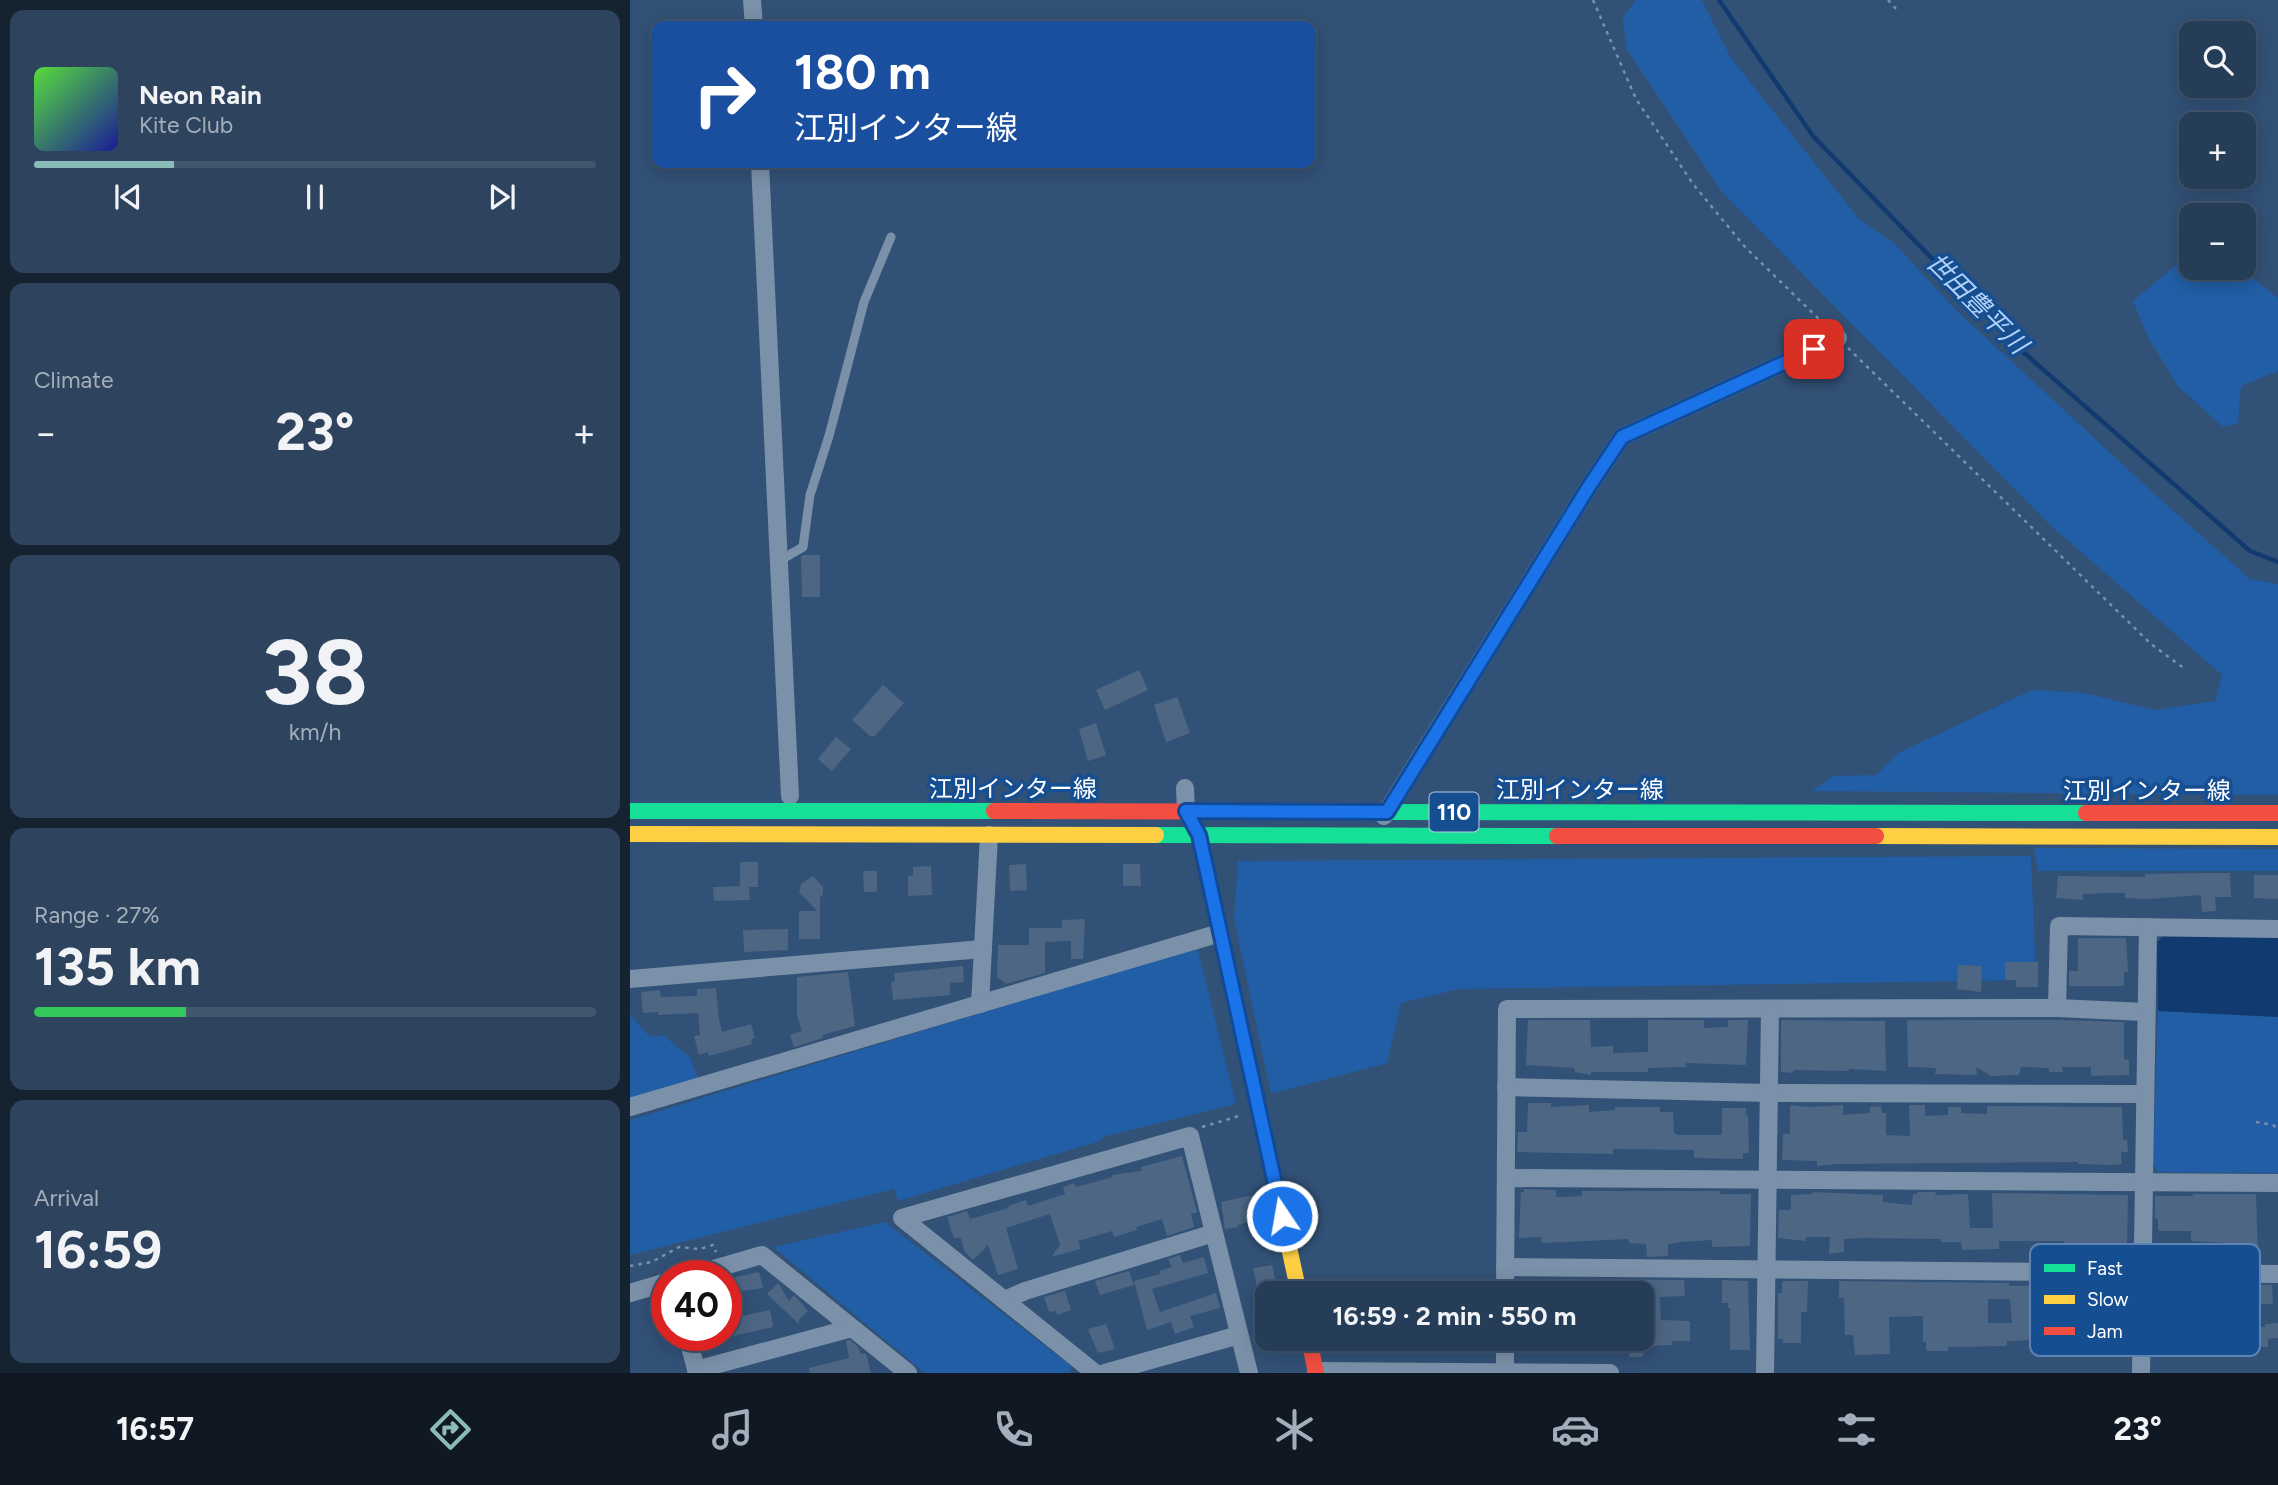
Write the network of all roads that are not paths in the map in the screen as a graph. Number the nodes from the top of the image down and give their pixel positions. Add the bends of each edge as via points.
1 (752, 0) edge
2 (754, 21) edge
3 (760, 168) edge
4 (891, 237) dead end
5 (1838, 338) road end
6 (779, 561) junction
7 (1185, 788) dead end
8 (790, 796) dead end
9 (630, 811) edge
10 (1186, 811) junction
11 (1387, 812) junction
12 (2278, 813) edge
13 (630, 834) edge
14 (989, 835) junction
15 (1199, 835) junction
16 (1371, 836) junction
17 (2278, 836) edge
18 (2148, 927) junction
19 (2278, 929) edge
20 (1220, 933) junction
21 (983, 949) junction
22 (630, 979) edge
23 (980, 1004) junction
24 (2057, 1008) junction
25 (1770, 1009) junction
26 (2145, 1012) junction
27 (1506, 1087) junction
28 (1769, 1093) junction
29 (2144, 1094) junction
30 (630, 1107) edge
31 (1506, 1178) junction
32 (1768, 1178) junction
33 (2143, 1182) junction
34 (2278, 1183) edge
35 (1214, 1233) junction
36 (2142, 1244) edge
37 (742, 1261) edge
38 (1505, 1267) junction
39 (1767, 1269) junction
40 (2030, 1271) edge
41 (2260, 1274) edge
42 (2278, 1274) edge
43 (1296, 1281) edge
44 (1505, 1281) edge
45 (651, 1287) edge
46 (630, 1293) edge
47 (1004, 1300) junction
48 (852, 1328) junction
49 (1239, 1335) junction
50 (691, 1351) edge
51 (1312, 1351) edge
52 (1505, 1351) edge
53 (696, 1372) edge
54 (1316, 1372) edge
55 (1413, 1372) edge
56 (1505, 1372) edge
57 (908, 1373) edge
58 (1095, 1373) edge
59 (1105, 1373) edge
60 (1249, 1373) edge
61 (1610, 1373) edge
62 (1765, 1373) edge

1 - 2 street
3 - 6 street
4 - 6 lane via 864,302 810,495 803,547
5 - 11 street via 1622,437
6 - 8 street
7 - 10 street
9 - 10 main road, 江別インター線 / 110
10 - 11 main road, 江別インター線 / 110
10 - 15 main road
11 - 12 main road, 江別インター線 / 110
11 - 16 street
13 - 14 main road, 江別インター線 / 110
14 - 15 main road, 江別インター線 / 110
14 - 21 street
15 - 16 main road, 江別インター線 / 110
15 - 20 main road
16 - 17 main road, 江別インター線 / 110
18 - 19 street
18 - 24 street via 2059,926
18 - 26 street
20 - 23 street
20 - 43 main road
21 - 22 street
21 - 23 street
23 - 30 street
24 - 25 street
24 - 26 street
25 - 27 street via 1507,1009
25 - 28 street
26 - 29 street
27 - 28 street
27 - 31 street
28 - 29 street
28 - 32 street
29 - 33 street
31 - 32 street
31 - 38 street
32 - 33 street
32 - 39 street
33 - 34 street
33 - 36 street
35 - 47 street
35 - 47 street via 1190,1136 902,1217
35 - 49 street
37 - 48 street via 762,1255
38 - 39 street
38 - 44 street
39 - 40 street
39 - 62 street
41 - 42 street
45 - 46 street
47 - 58 street
48 - 53 street
48 - 57 street
49 - 59 street
49 - 60 street
50 - 53 street
51 - 54 main road
52 - 56 street
54 - 55 street
55 - 56 street
56 - 61 street

